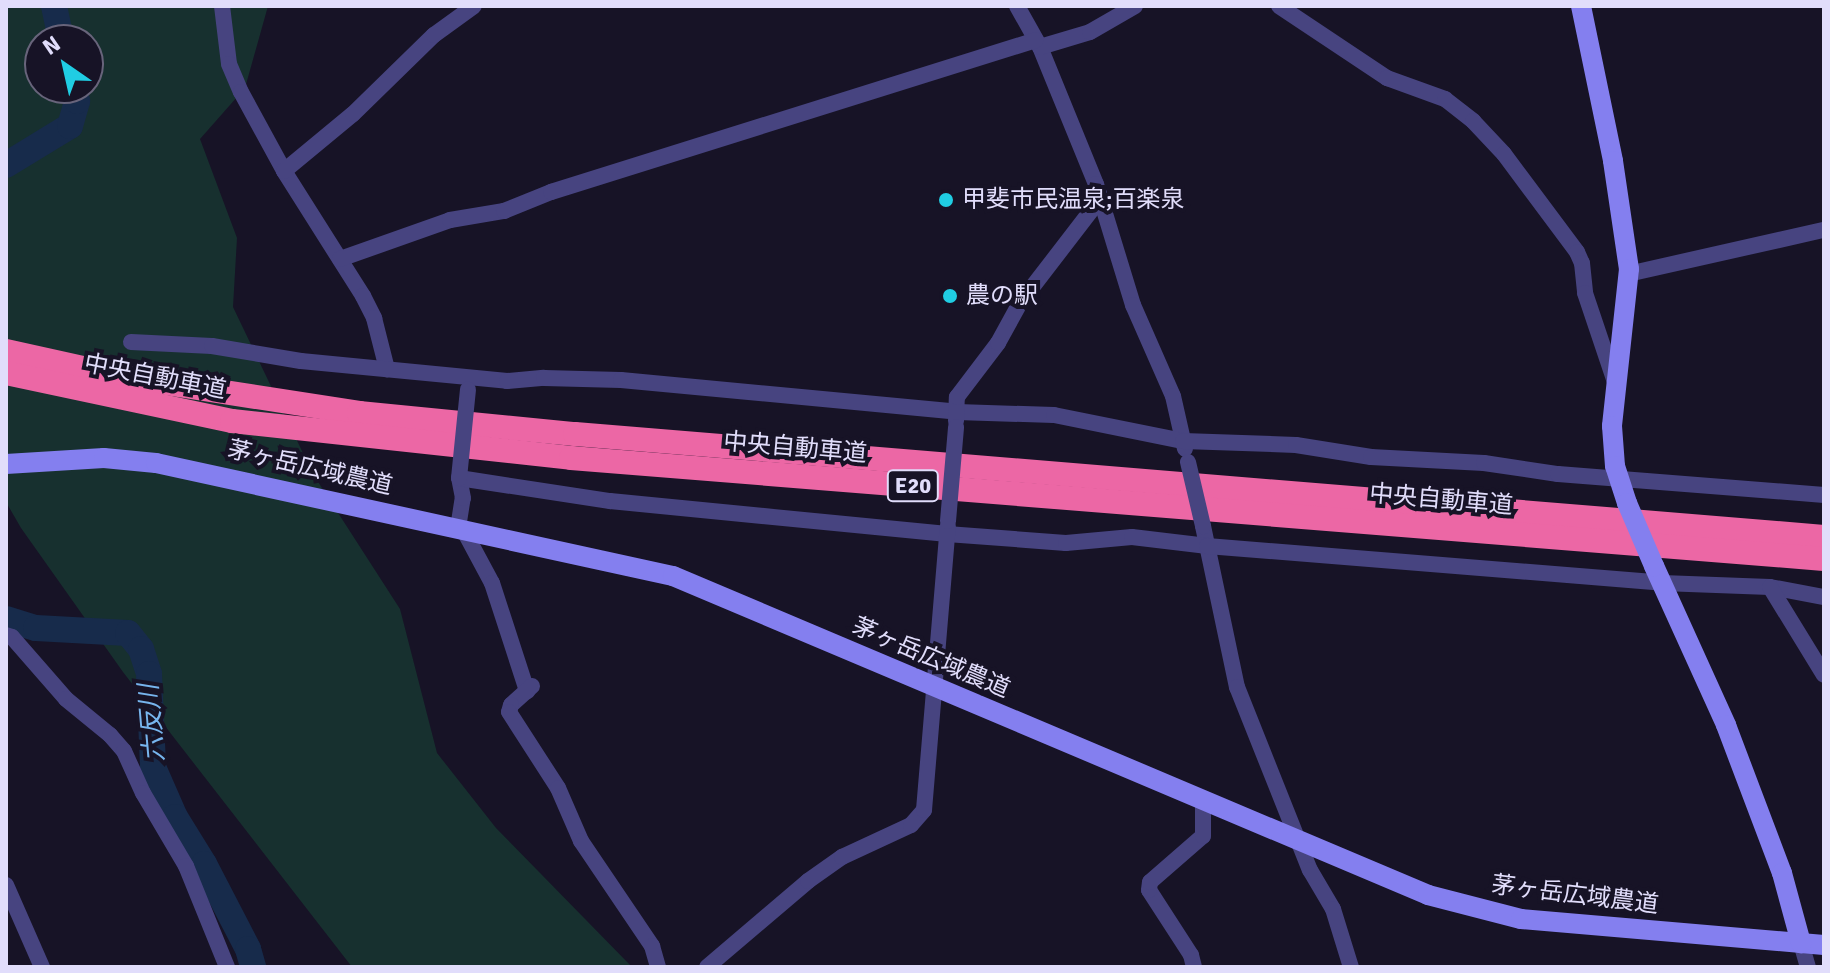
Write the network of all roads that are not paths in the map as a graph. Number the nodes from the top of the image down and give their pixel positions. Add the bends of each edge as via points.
1 (222, 6) edge
2 (474, 6) edge
3 (1017, 6) edge
4 (1135, 6) edge
5 (1279, 6) edge
6 (1581, 6) edge
7 (1038, 44) junction
8 (284, 171) junction
9 (1100, 199) junction
10 (1824, 230) edge
11 (340, 259) junction
12 (1628, 274) junction
13 (131, 342) dead end
14 (8, 363) edge
15 (387, 369) junction
16 (469, 383) junction
17 (1615, 383) junction
18 (956, 419) junction
19 (1183, 441) junction
20 (6, 464) edge
21 (1618, 476) junction
22 (459, 478) junction
23 (1824, 495) edge
24 (461, 528) junction
25 (948, 528) junction
26 (1824, 537) edge
27 (1207, 546) junction
28 (1824, 559) edge
29 (1658, 574) junction
30 (1770, 587) junction
31 (1824, 597) edge
32 (6, 635) edge
33 (1824, 675) edge
34 (937, 687) junction
35 (1203, 802) junction
36 (1301, 842) junction
37 (6, 885) edge
38 (1801, 943) junction
39 (1824, 945) edge
40 (42, 967) edge
41 (227, 967) edge
42 (658, 967) edge
43 (707, 967) edge
44 (1194, 967) edge
45 (1351, 967) edge
46 (1808, 967) edge

1 - 8 street via 229,64
2 - 8 street via 434,35 353,114
3 - 7 street
4 - 7 street via 1090,32
5 - 17 street via 1387,78 1445,99 1504,154 1577,252
6 - 12 street via 1613,161
7 - 9 street
7 - 11 street via 581,182 504,211 450,220
8 - 11 street
9 - 18 street via 957,397
9 - 19 street via 1133,305 1173,396
10 - 12 street
11 - 15 street via 374,318
12 - 17 street
13 - 15 street via 212,346
14 - 26 highway, 中央自動車道 / E20 via 467,424
14 - 28 highway, 中央自動車道 / E20 via 232,421 526,454
15 - 16 street
16 - 18 street via 544,378 667,383
16 - 22 street, bridge
17 - 21 street via 1612,426
18 - 19 street via 1054,415
18 - 25 street, bridge
19 - 21 street via 1296,445 1371,457
19 - 27 street, bridge
20 - 24 street, 茅ヶ岳広域農道 via 132,459
21 - 23 street
21 - 29 street, bridge
22 - 24 street
22 - 25 street via 610,501
24 - 34 street, 茅ヶ岳広域農道 via 673,576
24 - 42 street via 492,583 530,689 509,712 558,788 581,841 652,946
25 - 27 street via 1066,543 1132,537
25 - 34 street
27 - 29 street
27 - 36 street via 1237,687
29 - 30 street
29 - 38 street via 1726,725 1782,873
30 - 31 street
30 - 33 street
32 - 41 street via 124,751 186,866
34 - 35 street, 茅ヶ岳広域農道
34 - 43 street via 924,810 911,825 842,857 808,881
35 - 36 street, 茅ヶ岳広域農道
35 - 44 street via 1203,836 1150,882 1149,890
36 - 38 street, 茅ヶ岳広域農道 via 1428,895 1521,919
36 - 45 street via 1333,909
37 - 40 street
38 - 39 street, 茅ヶ岳広域農道
38 - 46 street

